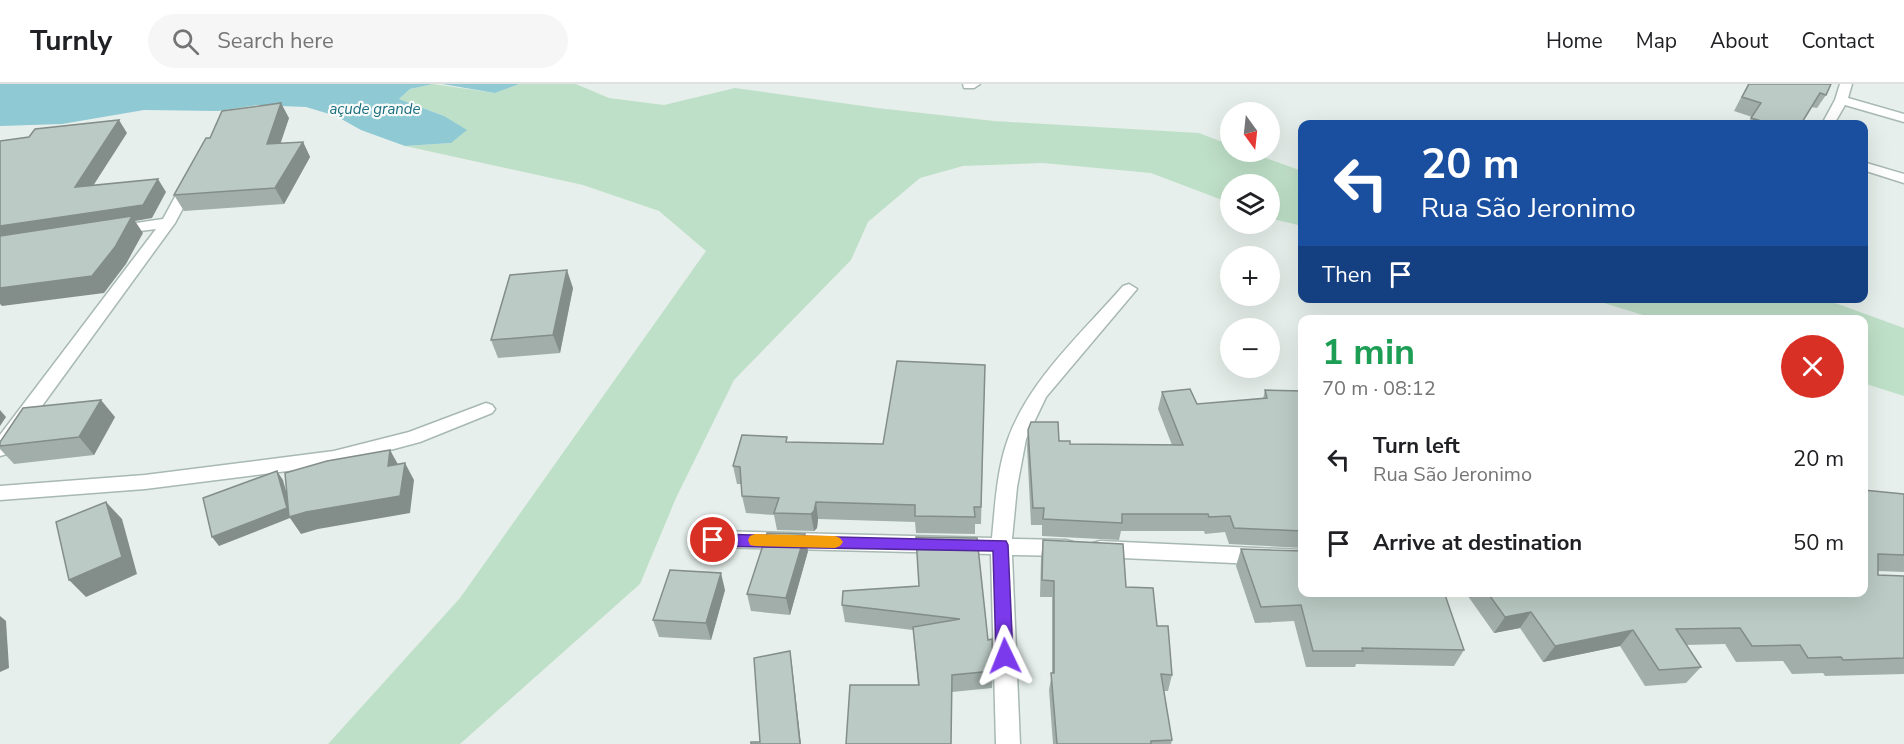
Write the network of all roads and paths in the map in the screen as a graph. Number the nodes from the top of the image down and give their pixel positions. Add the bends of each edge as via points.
1 (974, 84) edge
2 (1846, 84) edge
3 (968, 85) edge
4 (1841, 100) junction
5 (1904, 118) edge
6 (1830, 120) edge
7 (197, 168) edge
8 (1868, 168) edge
9 (1904, 179) edge
10 (168, 222) junction
11 (101, 232) edge
12 (1129, 289) dead end
13 (486, 409) dead end
14 (0, 449) edge
15 (0, 493) edge
16 (713, 540) dead end
17 (1001, 545) junction
18 (1298, 558) edge
19 (1008, 744) edge

1 - 3 street
2 - 4 street
4 - 5 street
4 - 6 street
7 - 10 street
8 - 9 street
10 - 11 street
10 - 14 street
12 - 17 street via 1039,394 1017,439
13 - 15 street via 413,437 334,458 145,482
16 - 17 street
17 - 18 street
17 - 19 street

